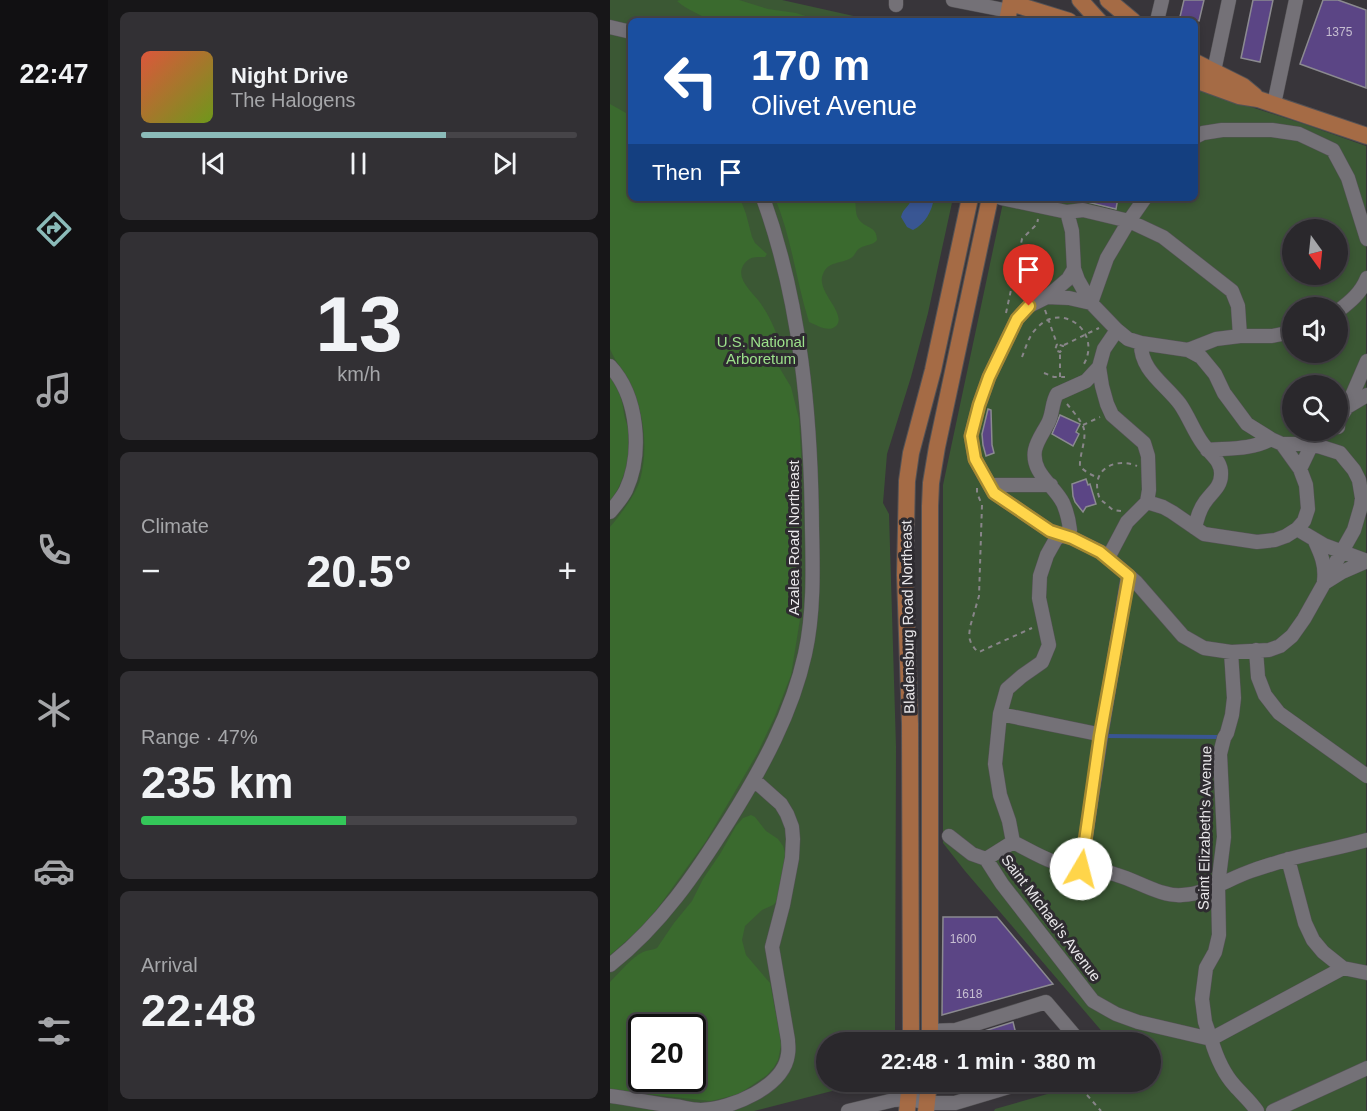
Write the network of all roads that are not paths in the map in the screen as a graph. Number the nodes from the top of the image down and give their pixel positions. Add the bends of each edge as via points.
1 (953, 0) edge
2 (1080, 0) edge
3 (1108, 0) edge
4 (1162, 0) edge
5 (1229, 0) edge
6 (1296, 0) edge
7 (992, 4) edge
8 (1030, 10) edge
9 (1010, 13) edge
10 (1058, 18) edge
11 (1097, 18) edge
12 (1128, 18) edge
13 (1158, 18) edge
14 (610, 27) edge
15 (628, 31) edge
16 (1198, 63) edge
17 (1214, 71) junction
18 (1198, 81) edge
19 (1266, 102) junction
20 (1198, 136) edge
21 (1366, 136) edge
22 (764, 201) edge
23 (969, 201) edge
24 (989, 201) edge
25 (1013, 201) edge
26 (1143, 201) edge
27 (1067, 212) junction
28 (965, 218) junction
29 (1129, 221) junction
30 (984, 223) junction
31 (1366, 238) edge
32 (1074, 269) junction
33 (1366, 278) edge
34 (1045, 298) junction
35 (1091, 303) junction
36 (1348, 304) edge
37 (1239, 317) junction
38 (1113, 326) junction
39 (1282, 334) edge
40 (1240, 336) junction
41 (1216, 339) junction
42 (1141, 343) junction
43 (1188, 350) junction
44 (1366, 361) edge
45 (610, 366) edge
46 (1099, 367) junction
47 (1366, 395) edge
48 (1348, 405) edge
49 (1348, 406) edge
50 (1315, 441) edge
51 (1336, 441) edge
52 (1277, 442) junction
53 (1312, 444) junction
54 (1234, 449) junction
55 (1207, 450) junction
56 (1340, 453) junction
57 (1220, 464) junction
58 (1300, 469) junction
59 (1360, 472) edge
60 (990, 485) junction
61 (1051, 485) junction
62 (1364, 495) edge
63 (1143, 507) junction
64 (610, 512) edge
65 (1195, 528) junction
66 (1297, 530) junction
67 (1063, 535) junction
68 (1314, 539) junction
69 (1342, 553) junction
70 (1108, 558) junction
71 (1366, 561) edge
72 (1129, 576) junction
73 (1324, 583) junction
74 (1256, 650) junction
75 (1231, 652) junction
76 (1000, 714) junction
77 (1100, 736) junction
78 (1366, 776) edge
79 (754, 780) junction
80 (949, 836) dead end
81 (1366, 840) edge
82 (1013, 842) junction
83 (986, 859) junction
84 (1288, 860) junction
85 (1081, 869) junction
86 (1218, 885) junction
87 (930, 905) junction
88 (912, 906) junction
89 (610, 965) edge
90 (1343, 968) junction
91 (1366, 973) edge
92 (911, 1032) edge
93 (930, 1032) edge
94 (949, 1032) edge
95 (1072, 1032) edge
96 (1211, 1040) junction
97 (1366, 1068) edge
98 (928, 1092) edge
99 (992, 1092) edge
100 (610, 1096) edge
101 (908, 1105) edge
102 (927, 1107) edge
103 (848, 1111) edge
104 (1257, 1111) edge
105 (1273, 1111) edge

1 - 7 street
2 - 11 main road
3 - 12 main road
4 - 13 street
5 - 17 street
6 - 19 street
7 - 9 street
8 - 9 main road
8 - 10 main road
14 - 15 street
16 - 17 main road
17 - 19 main road
18 - 19 main road
19 - 21 main road
20 - 31 street via 1222,130 1272,130 1299,134 1333,150 1348,178
22 - 79 street, Azalea Road Northeast via 787,279 803,378 811,482 812,591 810,628 798,677 780,728
23 - 28 main road, Bladensburg Road Northeast
24 - 30 main road, Bladensburg Road Northeast
25 - 27 street
26 - 29 street
27 - 29 street via 1083,210
27 - 32 street
28 - 30 main road
28 - 88 main road, Bladensburg Road Northeast via 907,481 905,575
29 - 35 street via 1107,258
29 - 37 street via 1163,237 1232,291
30 - 87 main road, Bladensburg Road Northeast via 931,483
32 - 34 street
32 - 35 street
33 - 36 street
34 - 35 street
34 - 60 street via 1029,306 1017,319 979,405 971,436 975,459
35 - 38 street
37 - 40 street
37 - 41 street
38 - 42 street via 1128,339
38 - 46 street
39 - 40 street
40 - 41 street
41 - 43 street
42 - 43 street
42 - 55 street via 1148,368 1180,404
43 - 52 street via 1201,357 1215,374 1247,424
44 - 48 street
45 - 64 street via 631,406 635,446 627,488
46 - 61 street via 1086,381 1054,398 1053,413 1035,447 1034,458 1038,471
46 - 63 street via 1111,412 1144,443 1149,490
47 - 49 street
50 - 53 street
51 - 56 street
52 - 53 street
52 - 54 street
52 - 58 street
53 - 56 street
53 - 58 street
54 - 55 street
54 - 57 street
55 - 57 street
56 - 59 street
57 - 65 street via 1221,481 1204,502
58 - 66 street via 1308,509
59 - 62 street
60 - 61 street
60 - 67 street via 994,493 1015,508
61 - 67 street via 1067,513 1070,530
62 - 69 street via 1354,530
63 - 65 street via 1163,507
63 - 70 street via 1127,522
65 - 66 street via 1204,534 1257,542 1275,540
66 - 68 street
67 - 70 street
67 - 76 street via 1047,555 1040,576 1039,598 1049,645 1042,662 1007,689
68 - 69 street
68 - 73 street via 1323,558
69 - 71 street
69 - 73 street
70 - 72 street
71 - 73 street
72 - 75 street via 1183,636 1204,648
72 - 77 street
73 - 74 street via 1292,636 1280,646
74 - 75 street
74 - 78 street via 1258,677 1265,695 1279,713
75 - 86 street, Saint Elizabeth's Avenue via 1234,698 1220,754 1224,837
76 - 77 street
76 - 82 street via 995,764
77 - 85 street
79 - 89 street, Azalea Road Northeast via 673,902
79 - 100 street via 781,804 790,820 793,839 772,947 788,1040 788,1055 782,1069 758,1092 724,1106 701,1110
80 - 83 street via 972,854
81 - 84 street
82 - 83 street
82 - 85 street via 1055,862
83 - 96 street, Saint Michael's Avenue via 1093,1001 1138,1022
84 - 86 street
84 - 90 street via 1313,940
85 - 86 street via 1113,873 1168,895 1194,894
86 - 96 street, Saint Elizabeth's Avenue via 1219,935 1206,968 1202,999
87 - 88 main road
87 - 93 main road, Bladensburg Road Northeast
88 - 92 main road, Bladensburg Road Northeast
90 - 91 street
90 - 96 street
94 - 95 street via 1046,1002
96 - 104 street via 1233,1085
97 - 105 street
98 - 102 main road
99 - 102 street
101 - 102 street
101 - 103 street via 891,1100

